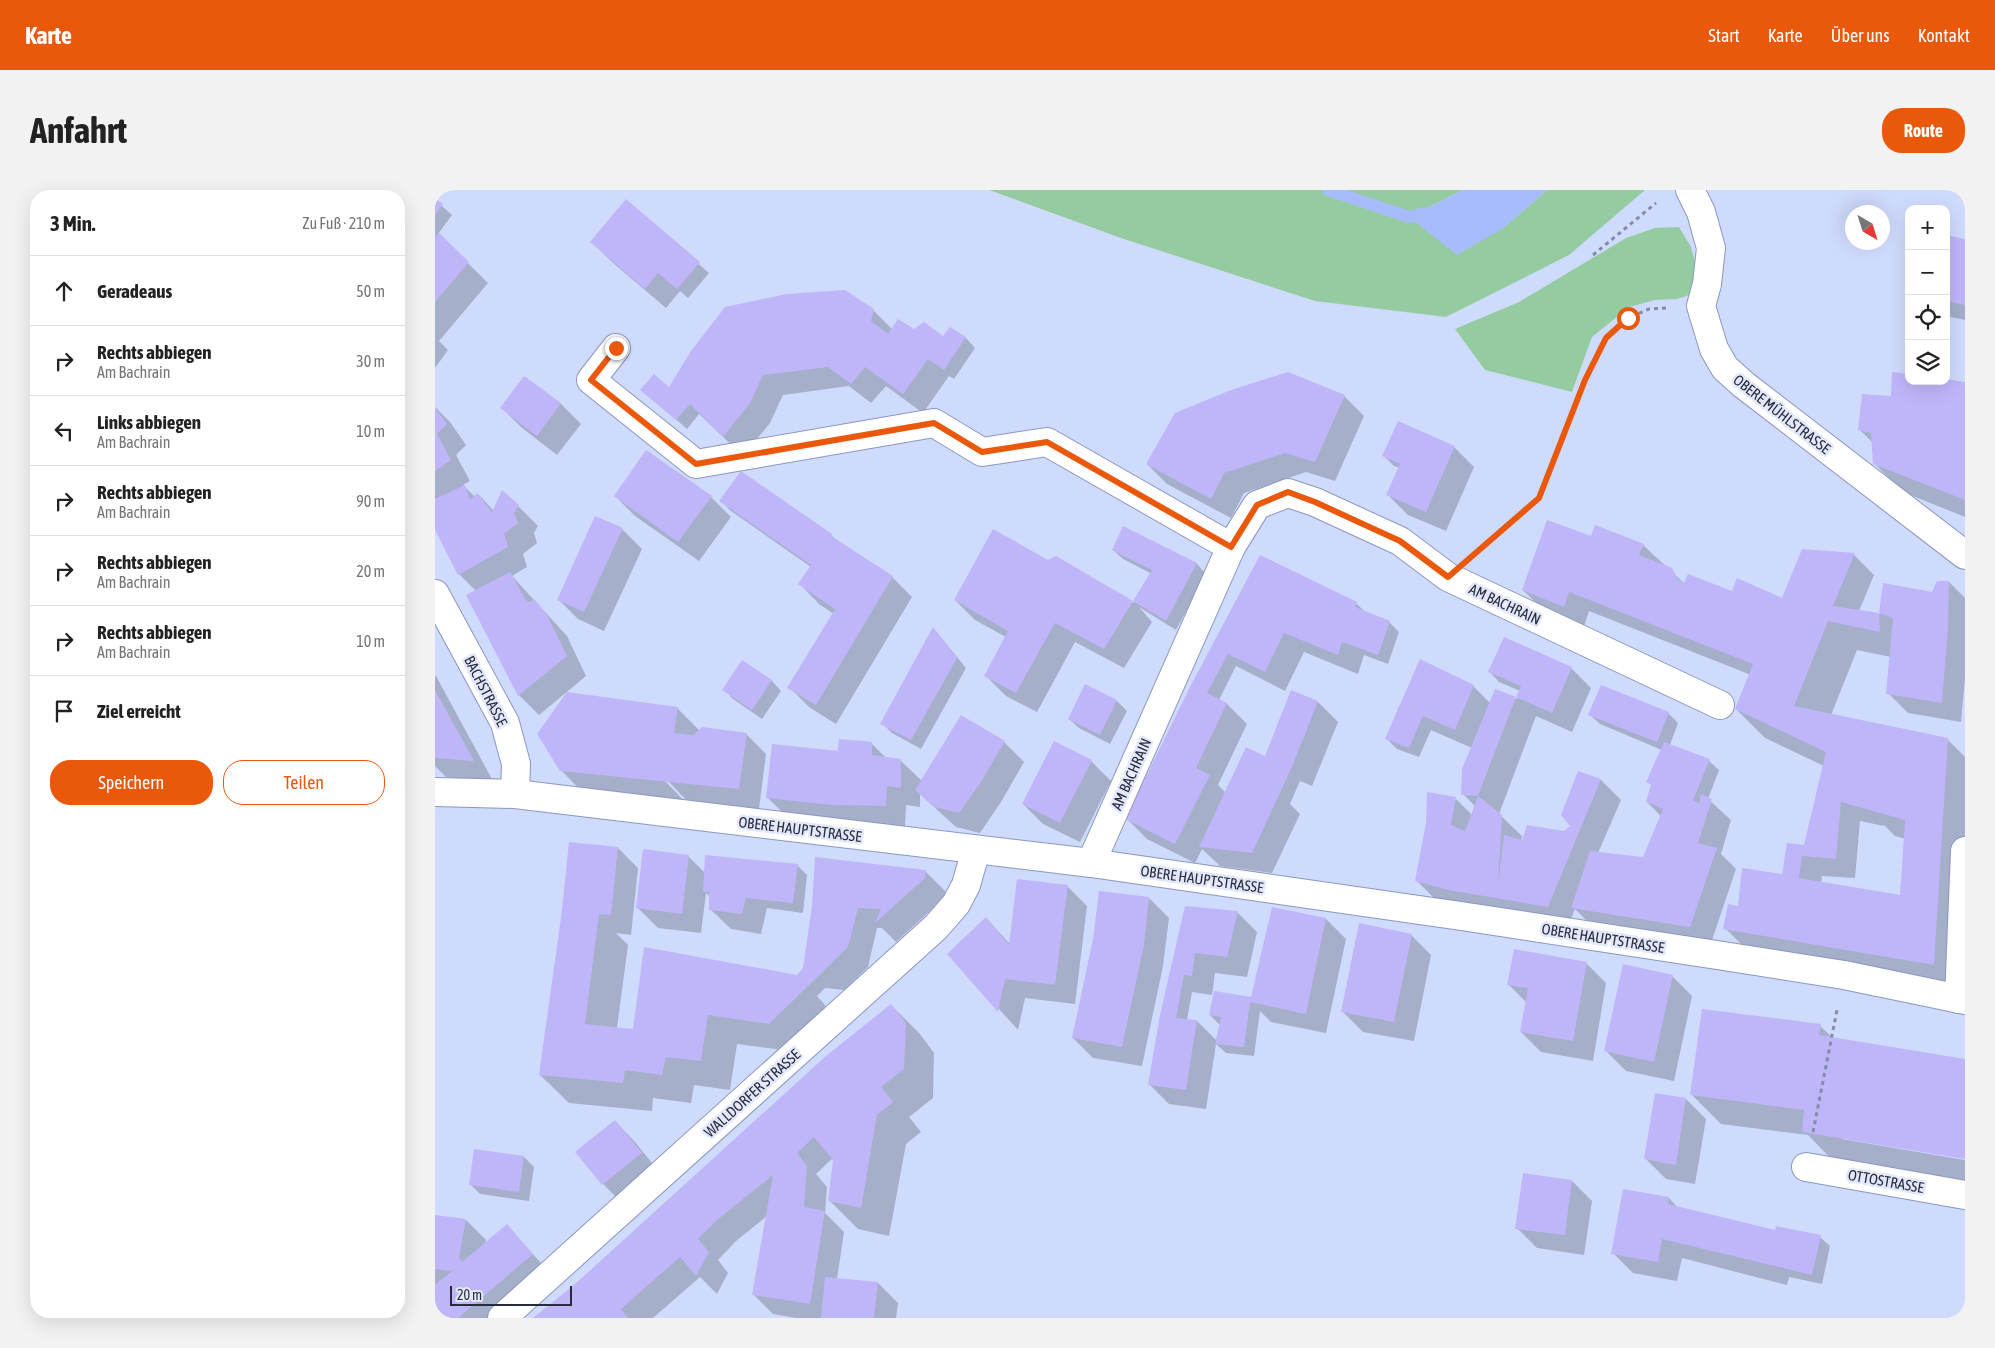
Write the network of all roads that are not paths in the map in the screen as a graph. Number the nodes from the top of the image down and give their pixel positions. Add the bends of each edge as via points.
1 (1690, 190) edge
2 (616, 348) dead end
3 (1231, 547) junction
4 (1965, 555) edge
5 (435, 594) edge
6 (1719, 705) dead end
7 (435, 792) edge
8 (515, 794) junction
9 (975, 850) junction
10 (1965, 851) edge
11 (1091, 863) junction
12 (1962, 999) edge
13 (1806, 1167) road end
14 (1965, 1194) edge
15 (502, 1318) edge

1 - 4 street, OBERE MÜHLSTRASSE via 1701,212 1711,248 1701,306 1714,349 1725,368
2 - 3 street via 591,380 696,464 934,423 982,452 1047,442
3 - 6 street, AM BACHRAIN via 1257,505 1288,492 1400,541 1448,577
3 - 11 street, AM BACHRAIN
5 - 8 street, BACHSTRASSE via 505,723 516,764
7 - 8 street, OBERE HAUPTSTRASSE
8 - 9 street, OBERE HAUPTSTRASSE
9 - 11 street, OBERE HAUPTSTRASSE
9 - 15 street, WALLDORFER STRASSE via 966,885 956,904 937,927
10 - 12 street
11 - 12 street, OBERE HAUPTSTRASSE via 1843,975
13 - 14 street, OTTOSTRASSE

